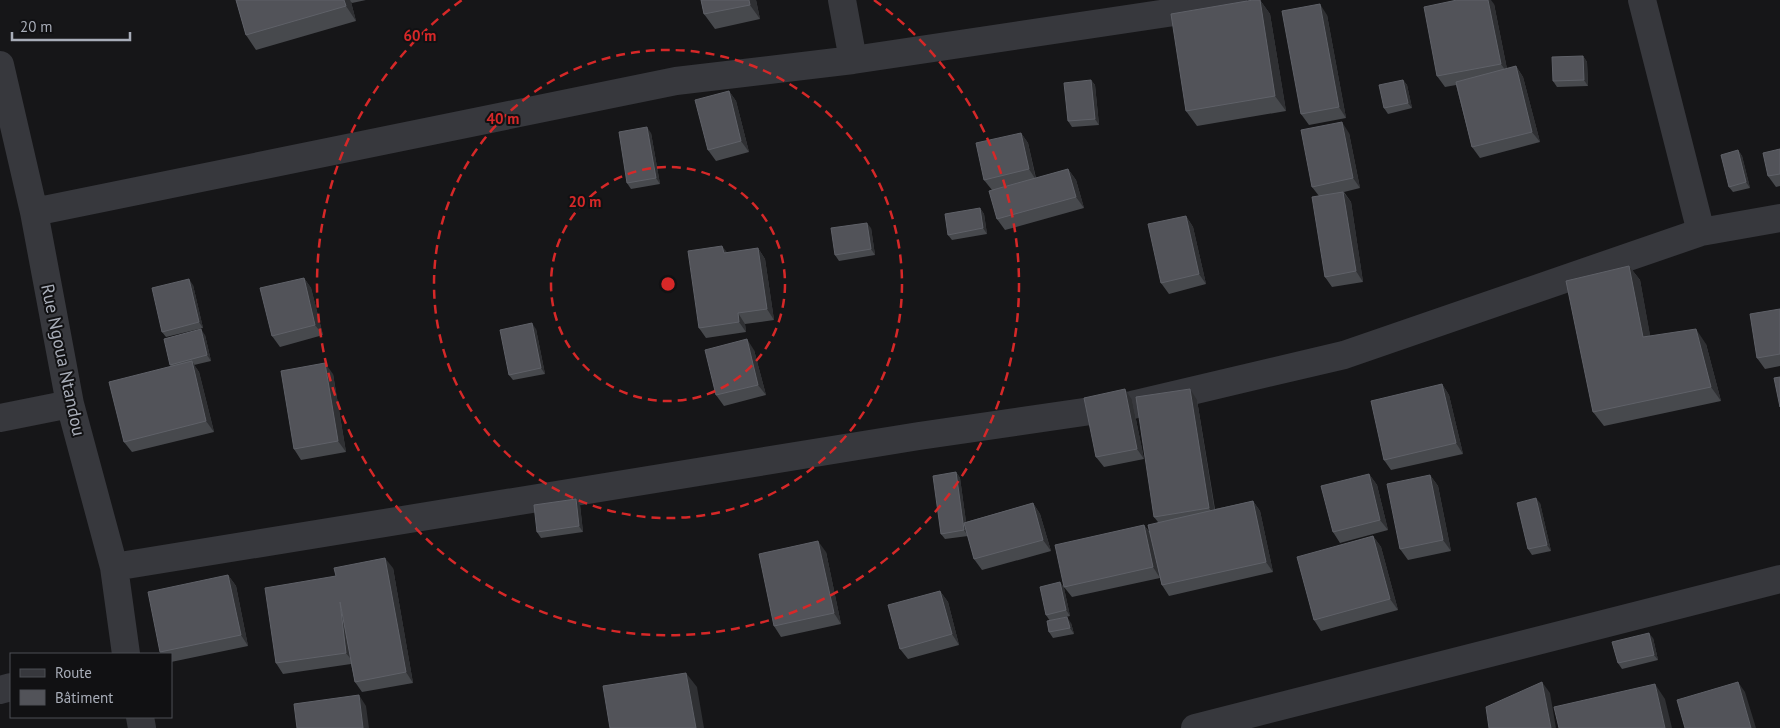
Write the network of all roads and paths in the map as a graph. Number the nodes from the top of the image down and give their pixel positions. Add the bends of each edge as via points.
1 (842, 0) edge
2 (1233, 0) edge
3 (1642, 0) edge
4 (853, 60) junction
5 (0, 65) edge
6 (7, 132) edge
7 (34, 212) junction
8 (1780, 218) edge
9 (1701, 232) junction
10 (70, 404) junction
11 (0, 418) edge
12 (114, 567) junction
13 (1780, 579) edge
14 (126, 653) edge
15 (1195, 728) edge

1 - 4 street
2 - 4 street via 1201,8
3 - 9 street
4 - 7 street via 676,82
5 - 6 street, Rue Ngoua Ntandou
6 - 7 street, Rue Ngoua Ntandou
7 - 10 street, Rue Ngoua Ntandou
8 - 9 street
9 - 12 street via 1344,355 1132,405 919,436
10 - 11 street
10 - 12 street, Rue Ngoua Ntandou
12 - 14 street, Rue Ngoua Ntandou
13 - 15 street

